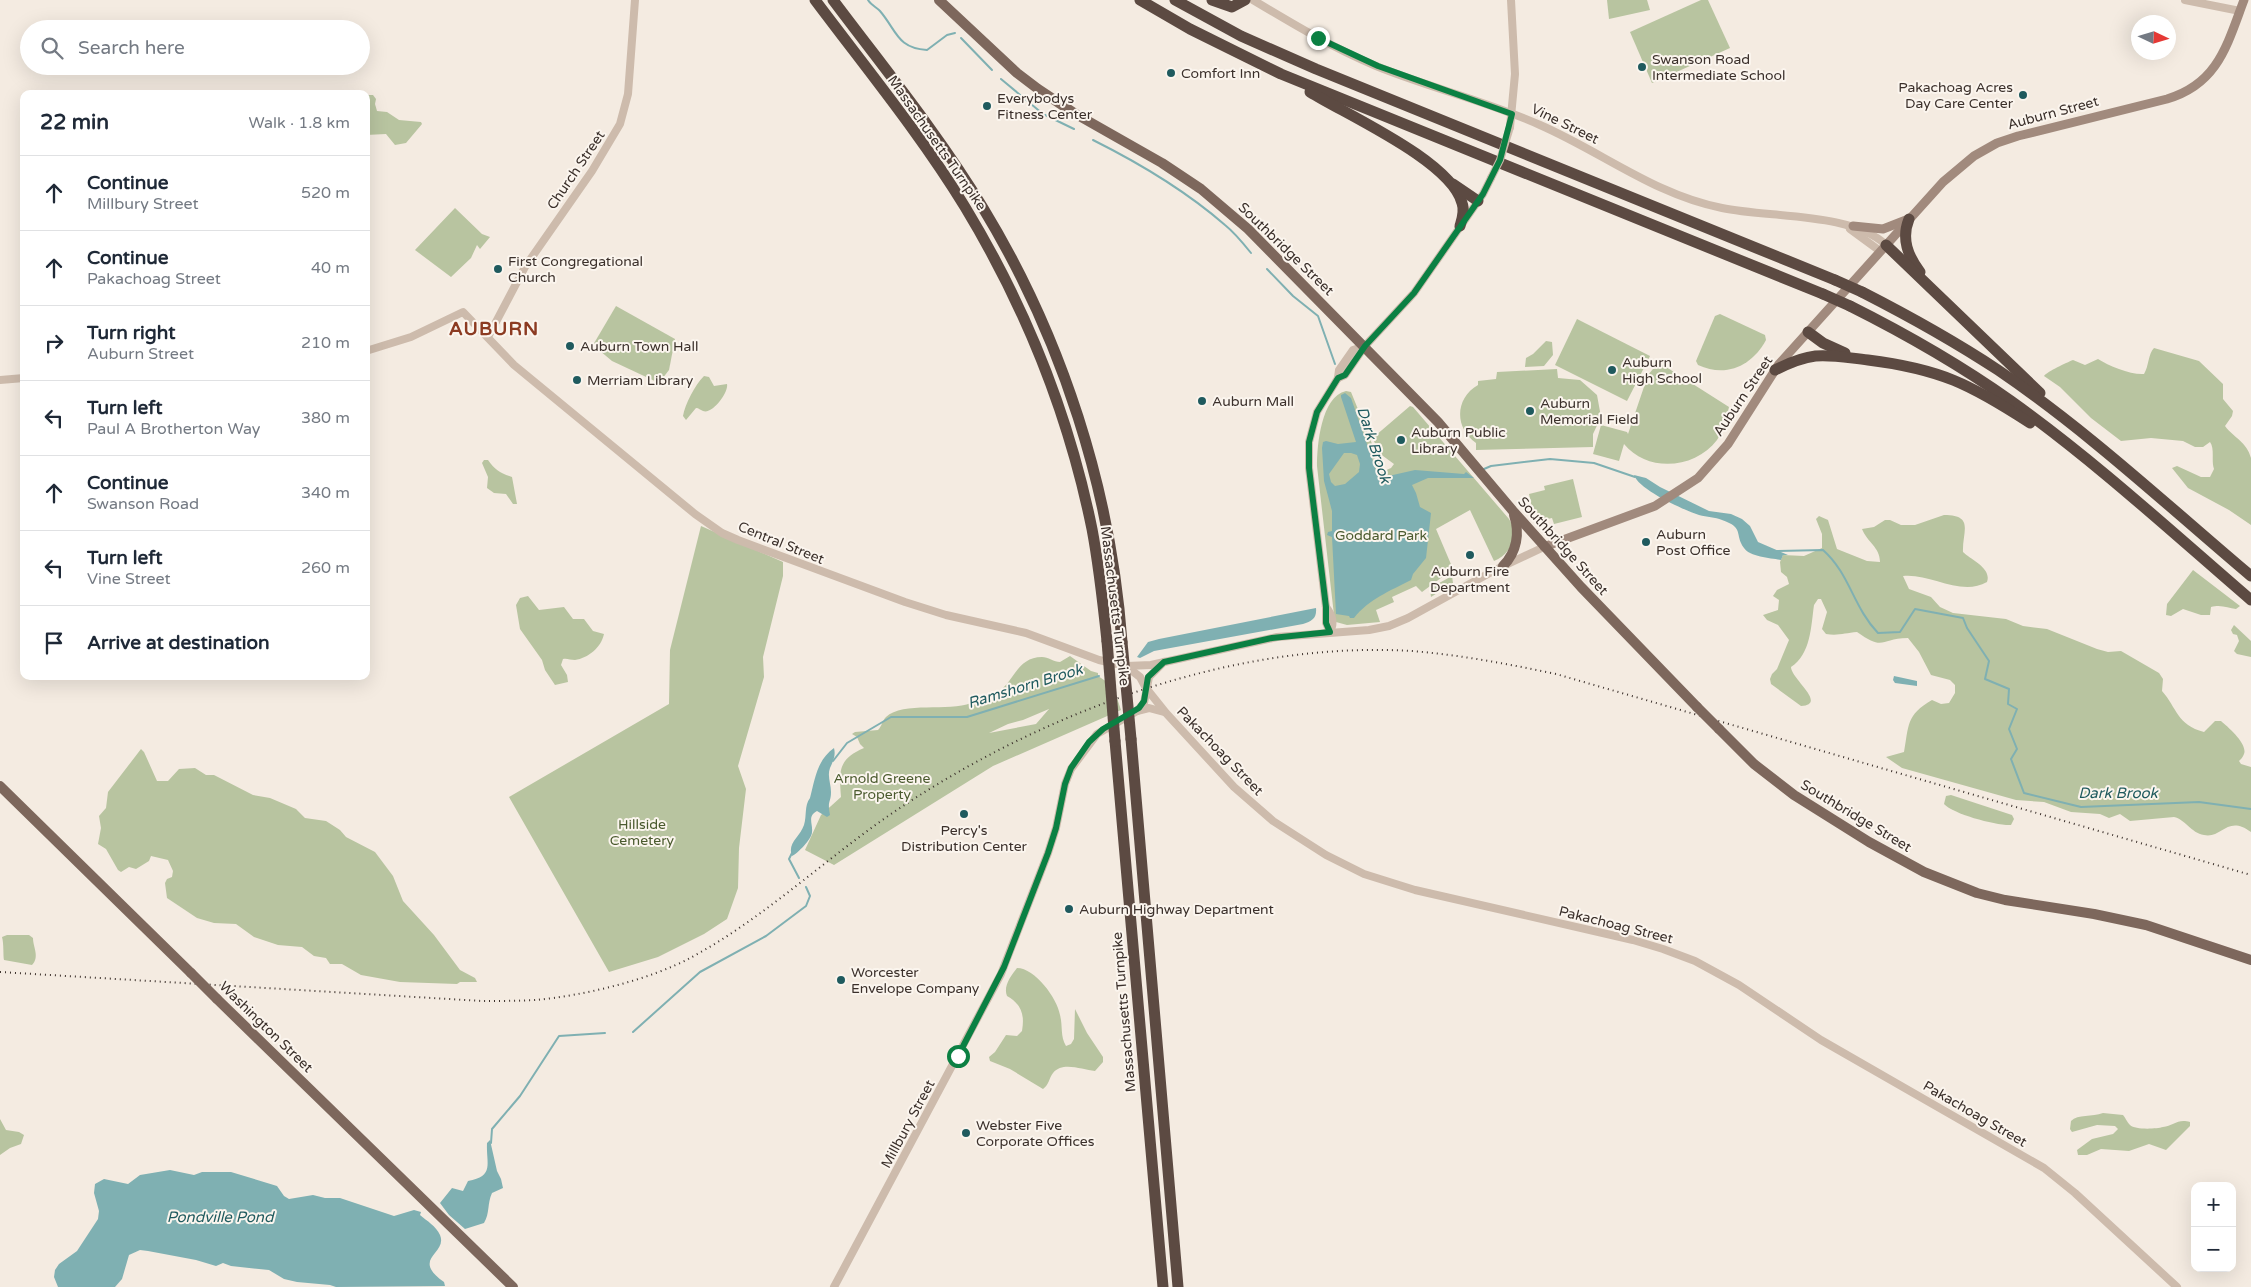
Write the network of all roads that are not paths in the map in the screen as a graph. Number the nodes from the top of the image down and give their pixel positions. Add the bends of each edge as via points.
1 (636, 0) edge
2 (815, 0) edge
3 (833, 0) edge
4 (939, 0) edge
5 (1140, 0) edge
6 (1175, 0) edge
7 (1212, 0) edge
8 (1245, 0) edge
9 (1253, 0) edge
10 (1512, 0) edge
11 (2185, 0) edge
12 (2244, 0) edge
13 (2240, 11) junction
14 (1281, 74) junction
15 (1512, 114) junction
16 (1445, 179) junction
17 (1478, 201) junction
18 (1909, 219) junction
19 (1819, 220) junction
20 (1460, 226) junction
21 (1853, 226) junction
22 (1883, 248) junction
23 (1936, 294) junction
24 (1808, 332) junction
25 (488, 338) junction
26 (1365, 346) junction
27 (370, 350) edge
28 (1867, 360) junction
29 (1775, 370) junction
30 (20, 378) edge
31 (0, 380) edge
32 (2084, 434) junction
33 (2096, 467) junction
34 (1513, 512) junction
35 (1544, 547) junction
36 (1503, 566) junction
37 (2251, 576) edge
38 (2251, 600) edge
39 (1330, 632) junction
40 (1164, 662) junction
41 (1126, 666) junction
42 (1146, 688) junction
43 (1137, 711) junction
44 (1166, 713) junction
45 (0, 786) edge
46 (2251, 960) edge
47 (513, 1287) edge
48 (834, 1287) edge
49 (1163, 1287) edge
50 (1178, 1287) edge
51 (2177, 1287) edge

1 - 25 street, Church Street via 628,94 620,124 592,171 525,267
2 - 49 highway, Massachusetts Turnpike, bridge via 951,184 985,241 1024,319 1054,394 1083,492 1095,547 1107,641
3 - 50 highway, Massachusetts Turnpike, bridge via 965,179 996,230 1065,377 1096,482 1112,561 1122,642
4 - 26 main road, Southbridge Street via 1038,89 1201,189
5 - 14 highway
6 - 32 highway, bridge via 1249,39 1316,69 1862,292 1998,370
7 - 8 highway via 1232,7
9 - 15 street, Vine Street via 1311,35 1378,66
10 - 15 street via 1515,69
11 - 13 street
12 - 13 main road, Auburn Street
13 - 18 main road, Auburn Street via 2220,60 2207,78 2195,87 2167,99 1997,143 1958,168
14 - 16 highway via 1391,137
14 - 33 highway, bridge via 1850,306 1985,383
15 - 17 street, bridge via 1500,160
15 - 19 street, Vine Street via 1565,136 1678,196 1722,209
16 - 17 highway
16 - 20 highway via 1458,193 1462,204
17 - 20 street
18 - 21 main road via 1887,228
18 - 22 main road, Auburn Street
18 - 23 highway via 1905,235 1909,254
19 - 21 street, Vine Street
19 - 22 street, Vine Street via 1851,229
20 - 26 street via 1411,297
21 - 22 street, Vine Street via 1878,238
22 - 23 highway
22 - 24 main road, Auburn Street
23 - 32 highway
24 - 28 highway via 1831,347
24 - 29 main road, Auburn Street
25 - 27 street, Central Street via 463,312 411,337
25 - 41 street, Central Street via 574,415 695,514 722,532 920,608 1026,633 1099,660
26 - 34 main road, Southbridge Street via 1438,422
26 - 39 street via 1353,350 1339,370 1338,378 1317,412 1309,449 1326,607 1332,614
28 - 29 highway via 1813,355
28 - 33 highway via 1914,366 1961,382
29 - 35 main road, Auburn Street via 1728,444 1698,478 1664,501
30 - 31 street
32 - 37 highway
33 - 38 highway
34 - 35 main road, Southbridge Street
34 - 36 main road via 1517,539
35 - 36 street, Auburn Street
35 - 46 main road, Southbridge Street, bridge via 1754,764 1794,795 1869,842 1924,872 1977,892 2146,925
36 - 39 street, Auburn Street via 1395,624 1369,630
39 - 40 street, Auburn Street via 1272,638
40 - 41 street, Central Street
40 - 42 street via 1150,675
41 - 42 street via 1136,672
42 - 43 street via 1144,702
42 - 44 street, Pakachoag Street
43 - 44 street via 1152,708
43 - 48 street, Millbury Street via 1097,734 1071,768 1048,853 1001,974
44 - 51 street, Pakachoag Street via 1256,807 1294,836 1344,865 1430,894 1655,946 1726,977 1813,1035 2044,1168
45 - 47 main road, Washington Street, bridge

